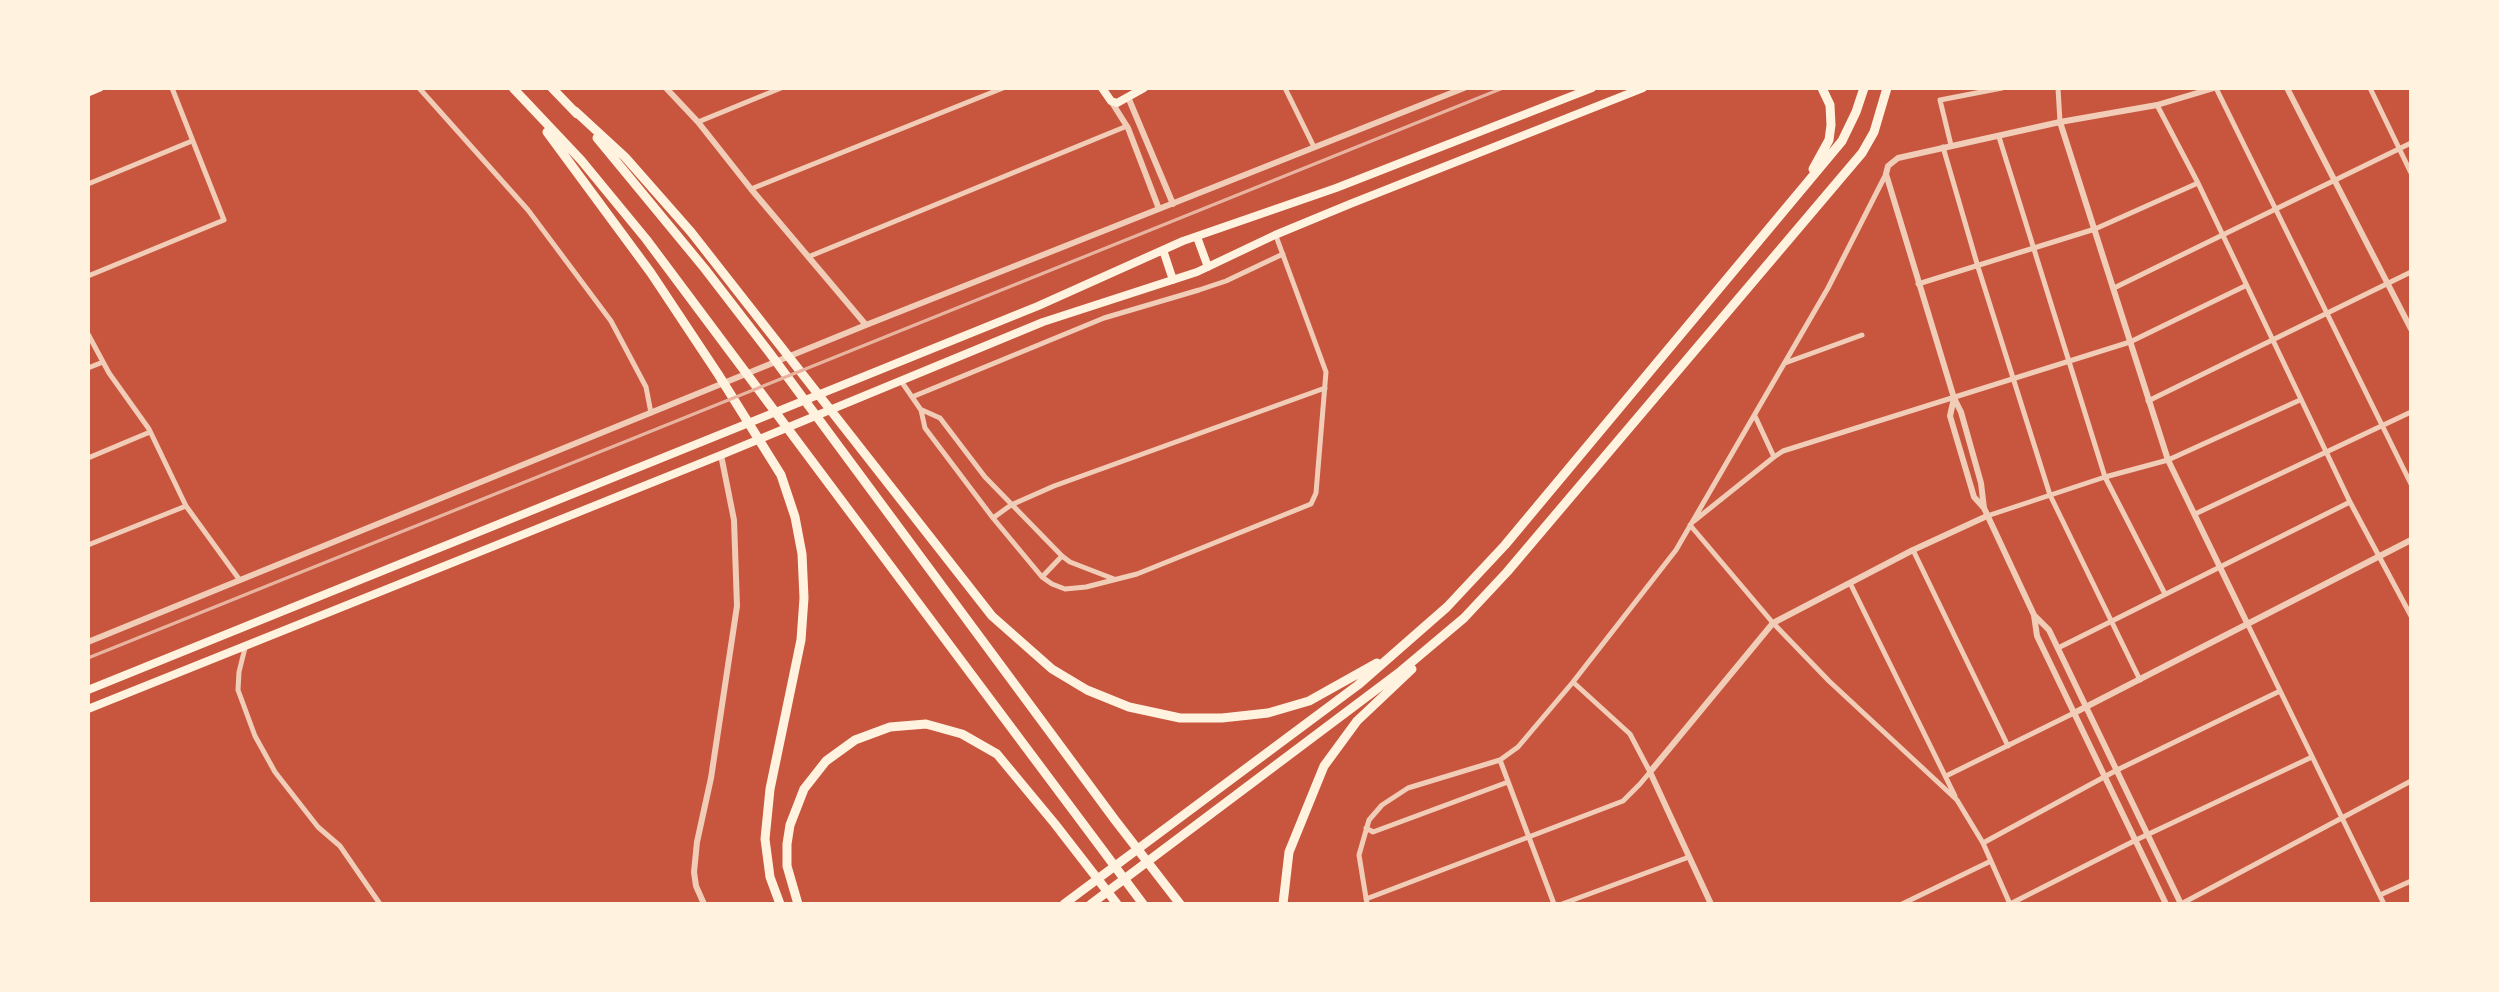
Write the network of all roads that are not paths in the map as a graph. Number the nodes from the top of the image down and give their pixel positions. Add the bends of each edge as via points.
1 (100, 88) edge
2 (172, 88) edge
3 (419, 88) edge
4 (513, 88) edge
5 (552, 88) edge
6 (666, 88) edge
7 (781, 88) edge
8 (1003, 88) edge
9 (1102, 88) edge
10 (1110, 88) edge
11 (1144, 88) edge
12 (1285, 88) edge
13 (1464, 88) edge
14 (1592, 88) edge
15 (1643, 88) edge
16 (1822, 88) edge
17 (1864, 88) edge
18 (1888, 88) edge
19 (2002, 88) edge
20 (2058, 88) edge
21 (2215, 88) edge
22 (2287, 88) edge
23 (2370, 88) edge
24 (1126, 92) edge
25 (88, 93) edge
26 (1109, 98) junction
27 (524, 100) junction
28 (2157, 105) junction
29 (575, 111) junction
30 (698, 122) junction
31 (2060, 122) junction
32 (1127, 126) junction
33 (1999, 137) junction
34 (192, 141) junction
35 (2411, 143) edge
36 (1951, 145) junction
37 (1314, 147) junction
38 (1943, 147) junction
39 (2400, 149) junction
40 (2411, 173) edge
41 (1886, 174) junction
42 (2335, 178) junction
43 (2198, 183) junction
44 (88, 184) edge
45 (751, 189) junction
46 (1802, 189) junction
47 (1173, 204) junction
48 (2275, 208) junction
49 (1159, 209) junction
50 (2095, 229) junction
51 (2222, 234) junction
52 (1275, 235) junction
53 (1197, 237) junction
54 (2036, 249) junction
55 (1163, 250) junction
56 (1283, 254) junction
57 (808, 257) junction
58 (1208, 267) junction
59 (1978, 267) junction
60 (2411, 272) edge
61 (88, 276) edge
62 (1173, 280) junction
63 (2388, 283) junction
64 (1918, 284) junction
65 (2245, 286) junction
66 (2114, 288) junction
67 (2326, 314) junction
68 (866, 325) junction
69 (2411, 329) edge
70 (88, 334) edge
71 (1862, 335) dead end
72 (2272, 341) junction
73 (2130, 342) junction
74 (2069, 361) junction
75 (103, 362) junction
76 (1784, 363) junction
77 (88, 368) edge
78 (2013, 378) junction
79 (901, 381) junction
80 (1325, 388) junction
81 (912, 397) junction
82 (1954, 398) junction
83 (2300, 400) junction
84 (2148, 401) junction
85 (921, 410) junction
86 (2411, 412) edge
87 (651, 414) junction
88 (1755, 415) junction
89 (2382, 427) junction
90 (150, 432) junction
91 (2326, 453) junction
92 (721, 455) junction
93 (1774, 457) junction
94 (88, 458) edge
95 (2168, 460) junction
96 (2105, 477) junction
97 (2411, 484) edge
98 (2050, 495) junction
99 (2350, 502) junction
100 (1011, 505) junction
101 (186, 506) junction
102 (1986, 512) junction
103 (2195, 514) junction
104 (993, 518) junction
105 (1690, 525) junction
106 (2411, 540) edge
107 (88, 545) edge
108 (1913, 550) junction
109 (1062, 556) junction
110 (2379, 556) junction
111 (2221, 567) junction
112 (1042, 577) junction
113 (239, 579) junction
114 (1115, 580) junction
115 (1850, 583) junction
116 (2165, 594) junction
117 (2034, 615) junction
118 (2411, 616) edge
119 (1464, 618) junction
120 (2111, 620) junction
121 (1773, 623) junction
122 (2248, 625) junction
123 (88, 642) edge
124 (246, 646) junction
125 (1404, 646) junction
126 (2058, 648) junction
127 (2140, 681) junction
128 (1573, 682) junction
129 (88, 690) edge
130 (2280, 691) junction
131 (2086, 707) junction
132 (88, 709) edge
133 (2074, 713) junction
134 (2008, 746) junction
135 (2312, 757) junction
136 (1500, 760) junction
137 (2117, 770) junction
138 (1650, 772) junction
139 (1946, 776) junction
140 (2105, 776) junction
141 (2411, 781) edge
142 (1508, 782) junction
143 (1957, 800) junction
144 (2342, 816) junction
145 (1366, 828) junction
146 (2148, 835) junction
147 (1529, 838) junction
148 (2136, 840) junction
149 (1983, 843) junction
150 (1689, 857) junction
151 (1991, 861) junction
152 (2411, 881) edge
153 (2380, 895) junction
154 (1177, 900) edge
155 (1366, 902) edge
156 (380, 904) edge
157 (704, 904) edge
158 (780, 904) edge
159 (798, 904) edge
160 (1064, 904) edge
161 (1091, 904) edge
162 (1117, 904) edge
163 (1143, 904) edge
164 (1283, 904) edge
165 (1554, 904) edge
166 (1562, 904) edge
167 (1711, 904) edge
168 (1902, 904) edge
169 (2010, 904) edge
170 (2166, 904) edge
171 (2180, 904) edge
172 (2384, 904) edge

1 - 25 main road
2 - 34 street
3 - 87 street via 528,210 611,321 646,387
4 - 27 highway
5 - 29 highway
6 - 30 street
7 - 30 street
8 - 45 street
9 - 26 main road
10 - 26 main road
11 - 24 main road
12 - 37 street
13 - 37 street
14 - 53 main road
15 - 52 main road
16 - 46 highway via 1830,105 1829,140
17 - 46 highway via 1842,141
18 - 119 highway via 1862,153
19 - 36 street via 1940,100
20 - 31 street
21 - 28 street
21 - 48 street
22 - 42 street
23 - 39 street
24 - 26 main road via 1124,102
24 - 47 street
26 - 32 street
27 - 158 highway via 718,374 781,475 795,517 802,554 801,640 765,839
27 - 163 highway via 646,239
28 - 31 street
28 - 43 street
29 - 125 highway via 625,157 691,232 992,616 1052,669 1129,707 1180,718 1222,718 1309,701
29 - 154 highway via 769,352
30 - 45 street
31 - 33 street
31 - 50 street
32 - 49 street
32 - 57 street
33 - 36 street
33 - 54 street
34 - 44 street
34 - 61 street via 224,220
35 - 39 street
36 - 38 street
37 - 47 street
38 - 41 street via 1898,158
38 - 59 street
39 - 40 street
39 - 42 street
41 - 64 street
41 - 76 street
42 - 48 street
42 - 63 street
43 - 50 street
43 - 51 street
45 - 57 street
46 - 125 highway via 1505,545
47 - 49 street
48 - 51 street
48 - 67 street
49 - 68 street
50 - 54 street
50 - 66 street
51 - 65 street
51 - 66 street
52 - 56 street
52 - 58 main road
53 - 55 main road
53 - 58 main road
54 - 59 street
54 - 74 street
55 - 62 main road
55 - 129 main road via 1038,306
56 - 80 street via 1326,372
56 - 81 street via 1226,281 1104,318
57 - 68 street
58 - 62 main road
59 - 64 street
59 - 78 street
60 - 63 street
62 - 79 main road via 1043,322
63 - 67 street
63 - 69 street
64 - 82 street
65 - 72 street
65 - 73 street
66 - 73 street
67 - 72 street
67 - 89 street
68 - 87 street
70 - 75 street
71 - 76 street
72 - 83 street
72 - 84 street
73 - 74 street
73 - 84 street
74 - 78 street
74 - 96 street
75 - 77 street
75 - 90 street
76 - 88 street
78 - 82 street
78 - 98 street
79 - 81 street
79 - 92 main road
80 - 100 street
80 - 114 street via 1311,504
81 - 85 street
82 - 93 street
82 - 102 street
82 - 102 street via 1950,416 1974,497
83 - 91 street
83 - 95 street
84 - 95 street
85 - 100 street via 940,418
85 - 104 street via 925,428
86 - 89 street
87 - 113 street
88 - 93 street
88 - 105 street
89 - 91 street
89 - 97 street
90 - 94 street
90 - 101 street
91 - 99 street
91 - 103 street
92 - 124 main road
92 - 157 street via 734,520 737,606 697,842 694,872
93 - 105 street
95 - 96 street
95 - 103 street
96 - 98 street
96 - 116 street
98 - 102 street
98 - 120 street
99 - 110 street
99 - 111 street
100 - 104 street
100 - 109 street
101 - 107 street
101 - 113 street
102 - 108 street
102 - 117 street
103 - 111 street
104 - 112 street
105 - 121 street
105 - 128 street
106 - 110 street
108 - 115 street
108 - 134 street
109 - 112 street
109 - 114 street
110 - 118 street
110 - 122 street
111 - 116 street
111 - 122 street
112 - 114 street via 1065,589
113 - 123 street
115 - 121 street
115 - 139 street
116 - 120 street
117 - 126 street
117 - 133 street via 2037,636
119 - 161 highway
119 - 164 highway via 1357,721 1324,766 1289,852
120 - 126 street
120 - 127 street
121 - 138 street
121 - 143 street
122 - 127 street
122 - 130 street
124 - 132 main road
124 - 156 street via 238,690 255,736 275,772 340,846
125 - 160 highway
126 - 131 street
127 - 131 street
128 - 136 street via 1518,747
128 - 138 street via 1630,734
130 - 135 street
130 - 137 street
131 - 133 street
131 - 137 street
133 - 134 street
133 - 140 street
134 - 139 street
135 - 144 street
135 - 146 street
136 - 142 street
136 - 145 street via 1408,788 1382,805
137 - 140 street
137 - 146 street
138 - 147 street via 1623,801
138 - 150 street
139 - 143 street
140 - 148 street
140 - 149 street
141 - 144 street
142 - 145 street via 1373,832
142 - 147 street
143 - 149 street
144 - 153 street
144 - 171 street
145 - 155 street via 1359,855
146 - 148 street
146 - 171 street
147 - 155 street
147 - 165 street
148 - 169 street
148 - 170 street
149 - 151 street
150 - 166 street
150 - 167 street
151 - 168 street
151 - 169 street
152 - 153 street
153 - 172 street
159 - 162 highway via 787,844 804,789 826,761 855,740 890,727 926,724 962,734 997,754

